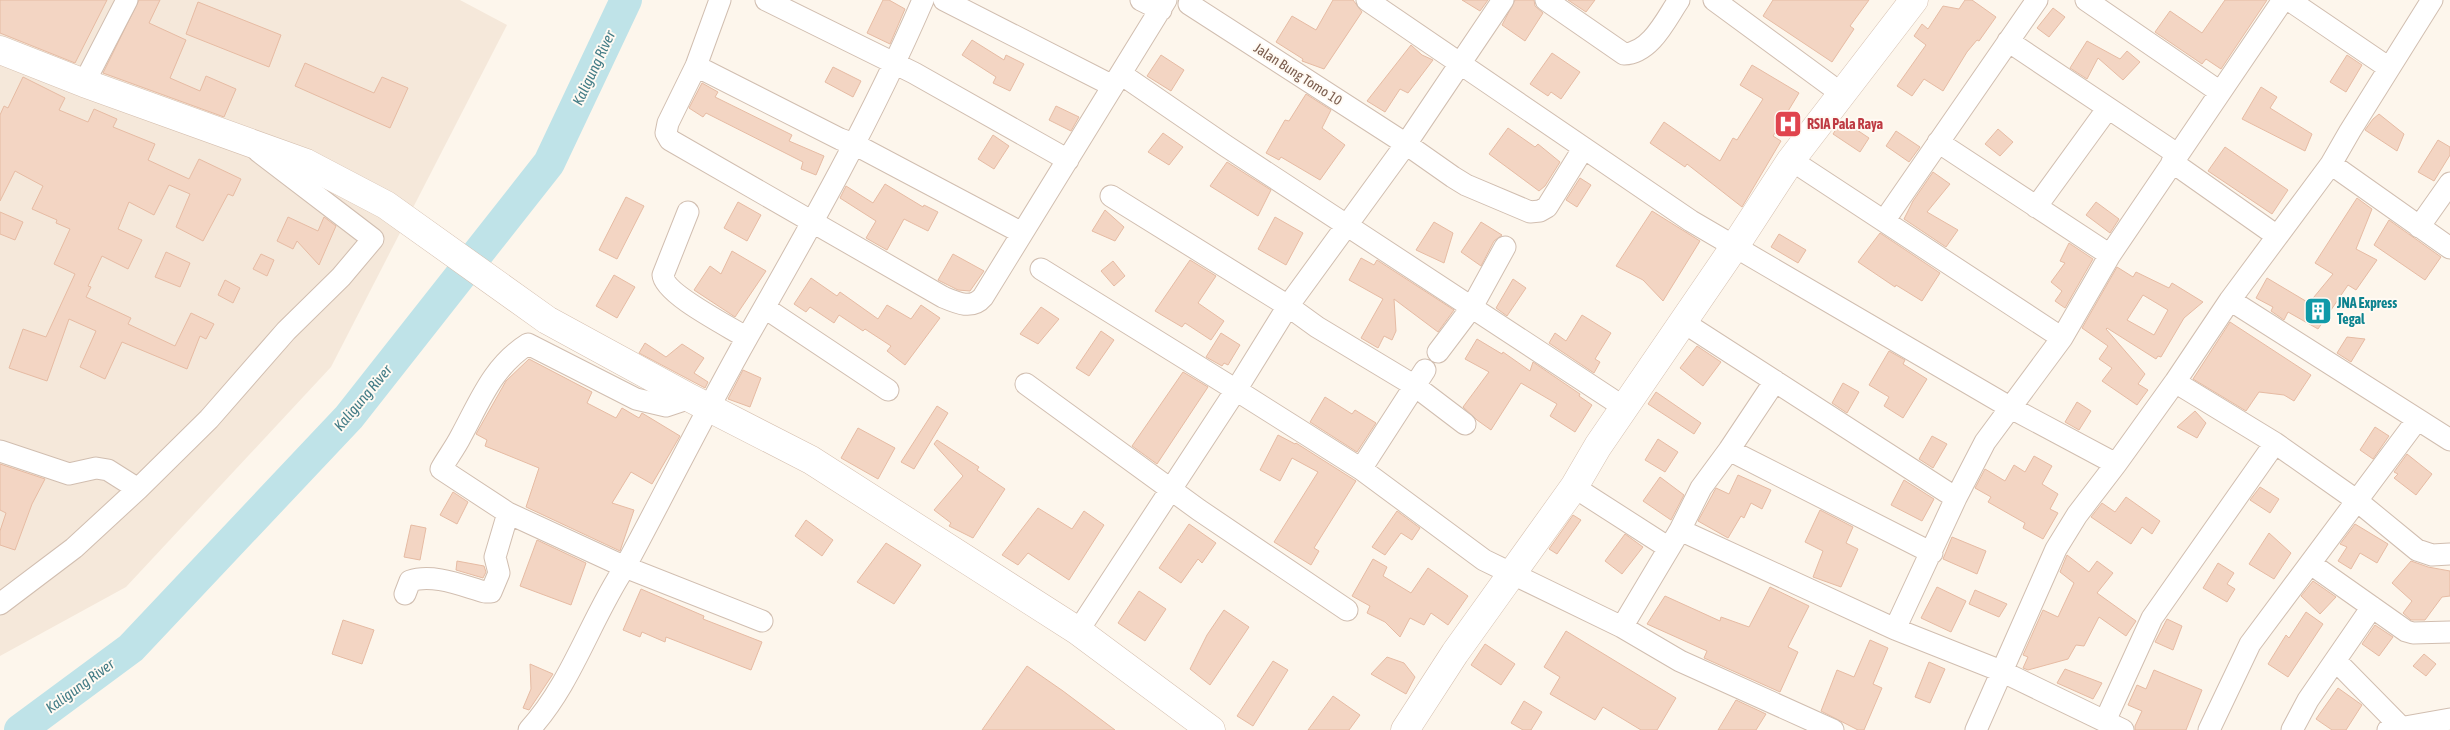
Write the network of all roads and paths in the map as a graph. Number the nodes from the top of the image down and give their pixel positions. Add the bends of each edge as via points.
1 (127, 0) edge
2 (720, 0) edge
3 (766, 0) edge
4 (923, 0) edge
5 (944, 0) edge
6 (1141, 0) edge
7 (1368, 0) edge
8 (1503, 0) edge
9 (1546, 0) edge
10 (1680, 0) edge
11 (1714, 0) edge
12 (1914, 0) edge
13 (2037, 0) edge
14 (2086, 0) edge
15 (2283, 0) edge
16 (2289, 0) edge
17 (2432, 0) edge
18 (1190, 4) dead end
19 (1163, 5) edge
20 (2008, 41) junction
21 (0, 50) edge
22 (1461, 63) junction
23 (895, 64) junction
24 (696, 66) junction
25 (2389, 68) junction
26 (1117, 80) junction
27 (84, 83) junction
28 (2220, 92) junction
29 (1842, 94) junction
30 (2108, 108) junction
31 (1938, 142) junction
32 (248, 143) junction
33 (854, 144) junction
34 (1406, 144) junction
35 (1583, 149) junction
36 (2174, 158) junction
37 (1068, 160) junction
38 (1791, 160) junction
39 (2332, 164) junction
40 (2450, 184) edge
41 (1111, 196) dead end
42 (2036, 207) junction
43 (688, 212) dead end
44 (813, 222) junction
45 (1884, 222) junction
46 (1348, 225) junction
47 (2419, 227) junction
48 (1022, 233) junction
49 (2277, 236) junction
50 (1735, 246) junction
51 (1505, 247) dead end
52 (2450, 248) edge
53 (2110, 254) junction
54 (1041, 269) dead end
55 (2230, 300) junction
56 (1288, 306) junction
57 (1472, 307) junction
58 (765, 308) junction
59 (1683, 322) junction
60 (748, 338) junction
61 (2062, 338) junction
62 (1438, 352) dead end
63 (1420, 378) junction
64 (1775, 381) junction
65 (2175, 382) junction
66 (1026, 384) dead end
67 (888, 390) dead end
68 (1236, 390) junction
69 (700, 403) junction
70 (1624, 408) junction
71 (2011, 408) junction
72 (2417, 420) junction
73 (1465, 424) dead end
74 (2450, 440) edge
75 (2274, 443) junction
76 (1729, 450) junction
77 (0, 451) edge
78 (2116, 464) junction
79 (1361, 469) junction
80 (1574, 487) junction
81 (138, 489) junction
82 (1170, 489) junction
83 (1956, 498) junction
84 (2356, 500) junction
85 (508, 513) junction
86 (1675, 539) junction
87 (1932, 552) junction
88 (2450, 554) edge
89 (2311, 564) junction
90 (625, 567) junction
91 (1513, 574) junction
92 (405, 594) dead end
93 (0, 604) edge
94 (2372, 607) junction
95 (1347, 610) dead end
96 (762, 621) dead end
97 (1622, 628) junction
98 (1895, 629) junction
99 (1078, 631) junction
100 (2450, 632) edge
101 (2336, 660) junction
102 (2001, 671) junction
103 (2450, 719) edge
104 (2114, 726) edge
105 (2394, 728) edge
106 (529, 730) edge
107 (1211, 730) edge
108 (1405, 730) edge
109 (1833, 730) edge
110 (1976, 730) edge
111 (2209, 730) edge
112 (2292, 730) edge

1 - 27 street
2 - 24 street
3 - 23 street
4 - 23 street
5 - 26 street
6 - 19 street
7 - 22 street
8 - 22 street
9 - 10 street via 1624,54 1632,54 1649,43
11 - 29 street
12 - 29 main road
13 - 20 street
14 - 28 street
15 - 28 street
16 - 25 street
17 - 25 street
18 - 34 street, Jalan Bung Tomo 10
19 - 26 street
20 - 30 street
20 - 31 street
21 - 27 main road
22 - 34 street
22 - 35 street
23 - 33 street
23 - 37 street
24 - 33 street
24 - 44 street via 668,123 666,133 670,140
25 - 39 street
26 - 37 street
26 - 46 street
27 - 32 main road
28 - 36 street
29 - 38 main road
30 - 36 street
30 - 42 street
31 - 42 street
31 - 45 street
32 - 69 main road via 306,163 386,205 534,311
32 - 81 street via 373,239 209,419
33 - 44 street
33 - 48 street
34 - 35 street, Jalan Bung Tomo 10 via 1466,185 1535,212 1547,206
34 - 46 street
35 - 50 street via 1691,221
36 - 49 street
36 - 53 street
37 - 48 street
38 - 45 street
38 - 50 main road
39 - 47 street
39 - 49 street
40 - 47 street
41 - 56 street
42 - 53 street
43 - 60 street via 663,280 674,293
44 - 48 street via 943,297 969,305 978,303 983,297
44 - 58 street
45 - 61 street
46 - 56 street
46 - 57 street
47 - 52 street
49 - 55 street
50 - 59 main road
50 - 71 street
51 - 57 street
53 - 61 street
54 - 68 street
55 - 65 street
55 - 72 street
56 - 63 street via 1317,327
56 - 68 street
57 - 62 street
57 - 70 street
58 - 60 street
58 - 67 street
59 - 64 street
59 - 70 main road
60 - 69 street
61 - 71 street
63 - 73 street
63 - 79 street
64 - 76 street
64 - 83 street
65 - 75 street
65 - 78 street
66 - 82 street
68 - 79 street
68 - 82 street
69 - 85 street via 666,406 643,401 528,344 512,354 492,377 441,469
69 - 90 street
69 - 99 main road via 811,460
70 - 80 main road
71 - 78 street
71 - 83 street via 1985,442
72 - 74 street
72 - 84 street
75 - 84 street
75 - 104 street via 2152,618
76 - 86 street via 1701,488
76 - 87 street
77 - 81 street via 69,474 96,468 108,470
78 - 102 street via 2077,514 2056,550
79 - 91 street via 1484,560
80 - 86 street
80 - 91 main road
81 - 93 street via 74,548
82 - 95 street
82 - 99 street
83 - 87 street
84 - 88 street via 2417,550 2432,555
84 - 89 street
85 - 90 street
85 - 92 street via 495,557 499,573 491,592 419,578 410,581
86 - 97 street
86 - 98 street
87 - 98 street
89 - 94 street
89 - 111 street via 2250,644
90 - 96 street
90 - 106 street via 608,593 560,689
91 - 97 street
91 - 108 main road via 1455,653
94 - 100 street via 2413,633
94 - 101 street
97 - 109 street via 1680,661
98 - 102 street
99 - 107 main road
101 - 105 street
101 - 112 street
102 - 104 street
102 - 110 street
103 - 105 street

